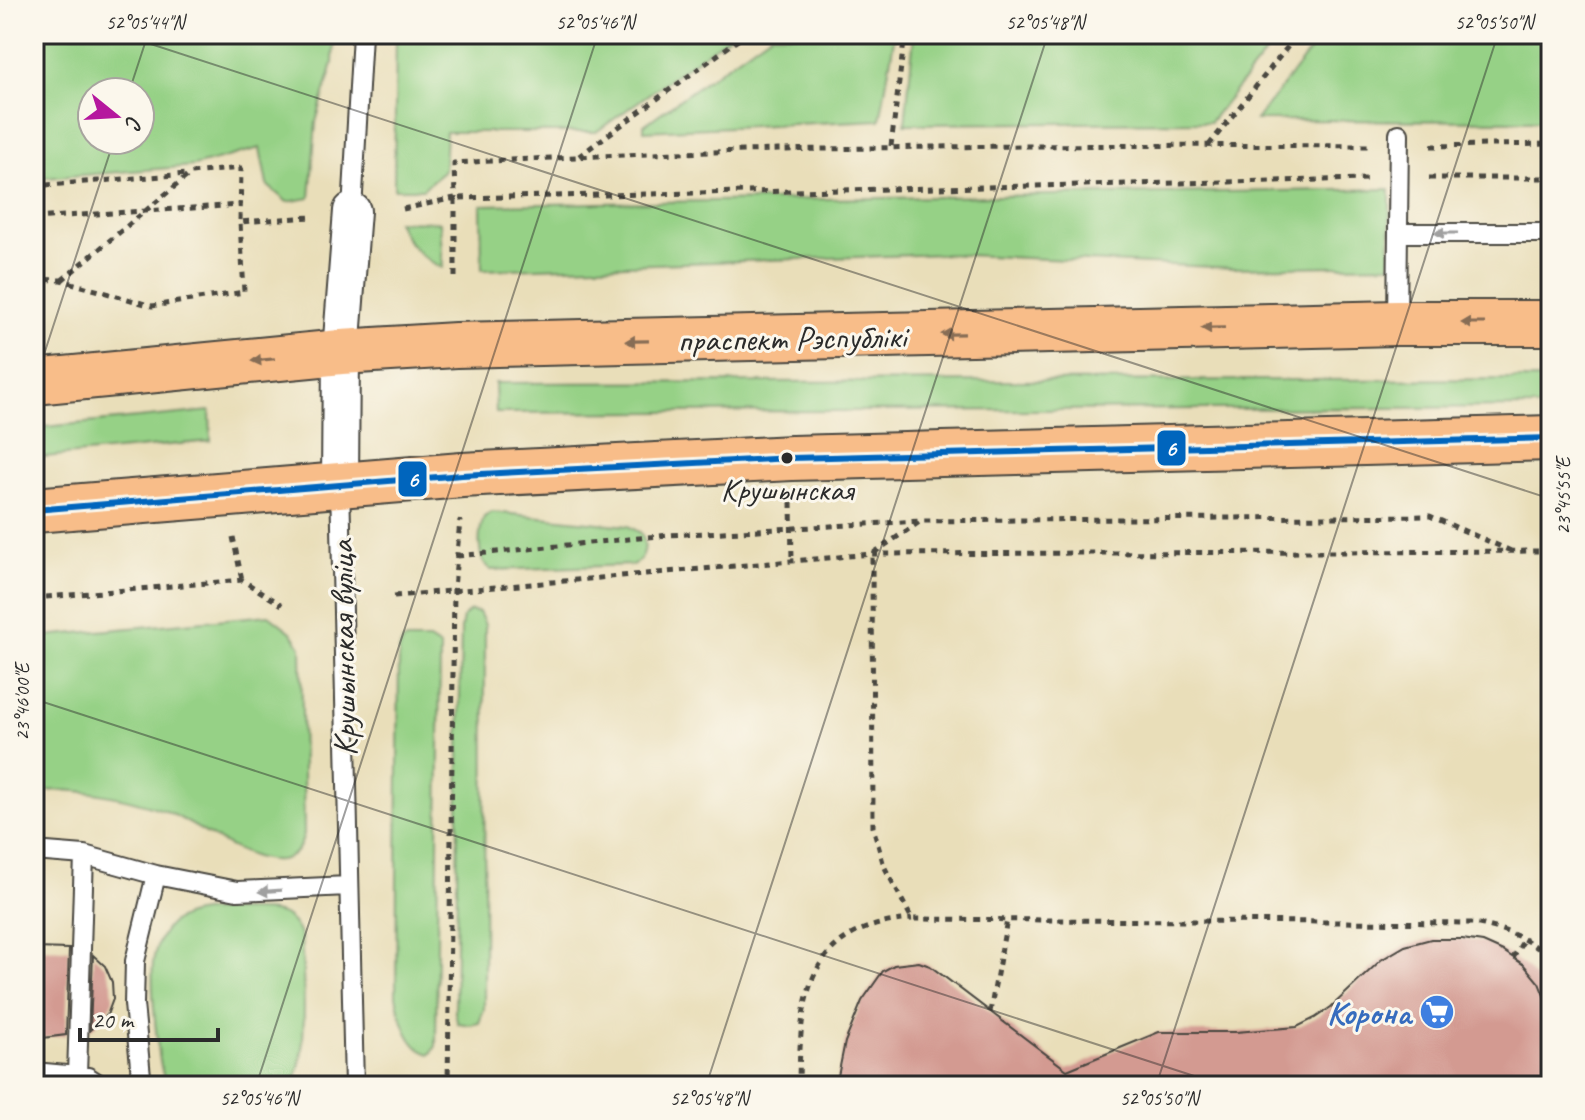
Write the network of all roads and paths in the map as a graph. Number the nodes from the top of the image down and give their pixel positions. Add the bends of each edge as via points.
1 (362, 34) edge
2 (746, 34) edge
3 (905, 34) edge
4 (1298, 34) edge
5 (1399, 140) junction
6 (1551, 144) edge
7 (1209, 145) junction
8 (891, 146) junction
9 (578, 156) junction
10 (191, 173) junction
11 (1398, 178) junction
12 (1551, 178) edge
13 (34, 186) edge
14 (455, 198) junction
15 (240, 205) junction
16 (150, 209) junction
17 (403, 209) dead end
18 (352, 211) joint
19 (313, 216) dead end
20 (34, 218) edge
21 (240, 222) junction
22 (1398, 233) junction
23 (1551, 233) edge
24 (455, 277) dead end
25 (34, 279) edge
26 (61, 280) junction
27 (1397, 323) junction
28 (1551, 323) edge
29 (341, 352) junction
30 (34, 382) edge
31 (1551, 438) edge
32 (792, 458) junction
33 (340, 483) junction
34 (34, 510) edge
35 (460, 520) dead end
36 (921, 521) junction
37 (791, 529) junction
38 (233, 537) dead end
39 (1511, 551) junction
40 (1551, 551) edge
41 (872, 554) junction
42 (457, 556) junction
43 (792, 561) junction
44 (242, 580) junction
45 (454, 589) junction
46 (394, 596) dead end
47 (34, 598) edge
48 (282, 605) dead end
49 (34, 851) edge
50 (84, 855) junction
51 (156, 875) junction
52 (348, 886) junction
53 (912, 919) junction
54 (1007, 920) junction
55 (1525, 938) junction
56 (1513, 958) dead end
57 (1551, 959) edge
58 (990, 1012) dead end
59 (34, 1072) edge
60 (77, 1075) junction
61 (102, 1086) edge
62 (142, 1086) edge
63 (354, 1086) edge
64 (448, 1086) edge
65 (799, 1086) edge

1 - 18 lane
2 - 9 path
3 - 8 path
4 - 7 path
5 - 6 path
5 - 7 path
5 - 11 lane
7 - 8 path
8 - 9 path
9 - 14 path via 454,163
10 - 13 path
10 - 15 path via 241,168
10 - 16 path
11 - 12 path
11 - 14 path
11 - 22 lane
14 - 17 path
14 - 24 path
15 - 16 path
15 - 21 path
16 - 20 path
16 - 26 path
18 - 29 street, Крушынская вуліца
19 - 21 path
21 - 26 path via 244,292 152,306
23 -> 22 lane
22 - 27 lane
25 - 26 path
28 -> 27 highway, праспект Рэспублікі
27 -> 29 highway, праспект Рэспублікі
29 -> 30 highway, праспект Рэспублікі
29 - 33 street, Крушынская вуліца
31 - 32 highway
32 - 33 highway
32 - 37 path
33 - 34 highway
33 - 52 lane, Крушынская вуліца
35 - 42 path
36 - 37 path
36 - 39 path via 1430,516
36 - 41 path
37 - 42 path
37 - 43 path
38 - 44 path
39 - 40 path
39 - 41 path
41 - 43 path
41 - 53 path via 873,827 884,866
42 - 45 path
43 - 45 path
44 - 47 path
44 - 48 path
45 - 46 path
45 - 64 path
49 - 50 lane
50 - 51 lane
50 - 60 lane
52 -> 51 lane via 237,891
51 - 62 lane via 135,961
52 - 63 lane, Крушынская вуліца
53 - 54 path
53 - 65 path via 866,926 824,959 809,984 802,1013
54 - 55 path via 1474,923
54 - 58 path
55 - 56 path
55 - 57 path
59 - 60 lane
60 - 61 lane

